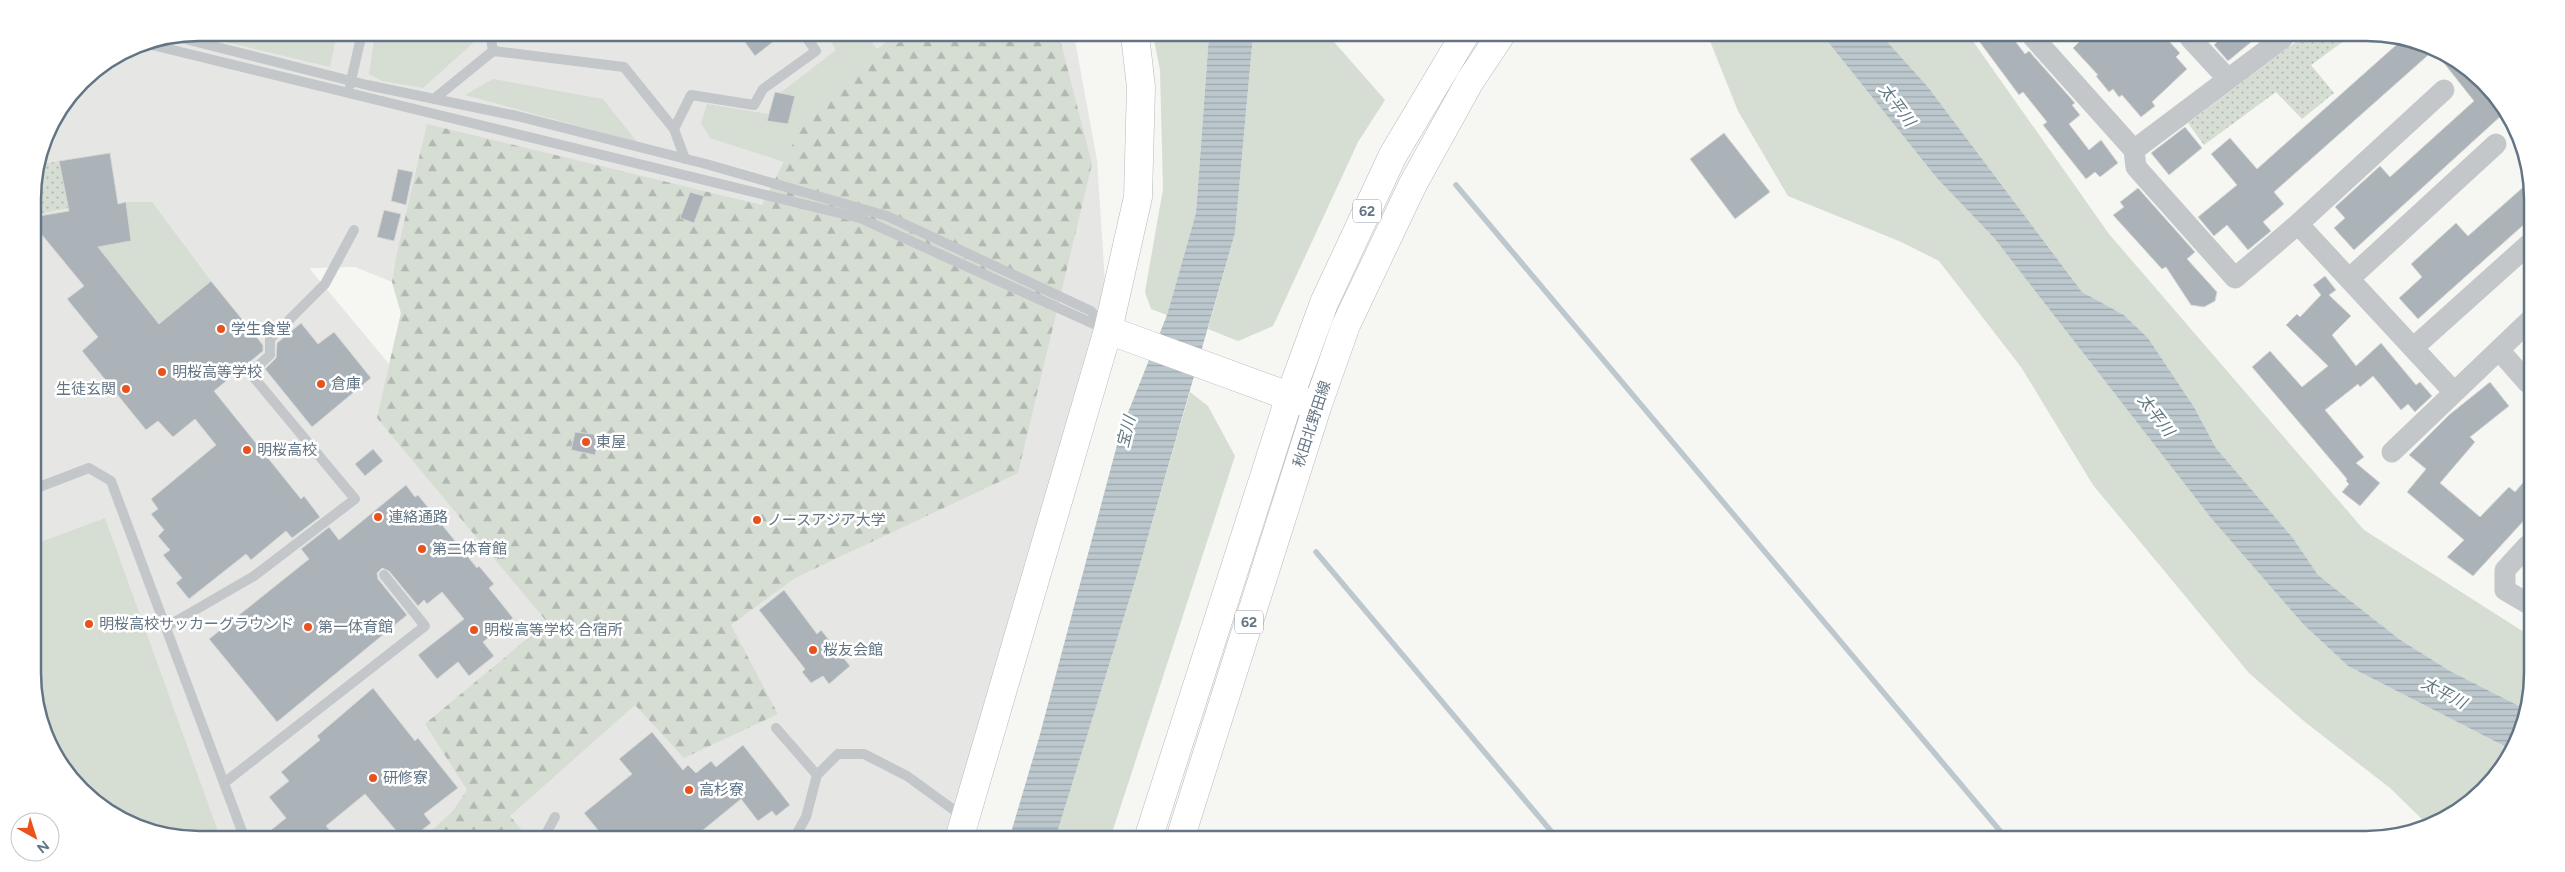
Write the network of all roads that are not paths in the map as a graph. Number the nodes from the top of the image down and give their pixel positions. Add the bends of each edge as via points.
1 (195, 41) edge
2 (360, 41) edge
3 (491, 41) edge
4 (809, 41) edge
5 (1135, 41) edge
6 (1461, 41) edge
7 (1497, 41) edge
8 (2038, 41) edge
9 (2193, 41) edge
10 (2279, 41) edge
11 (159, 47) edge
12 (493, 51) junction
13 (2228, 79) junction
14 (351, 81) junction
15 (2444, 90) dead end
16 (348, 92) junction
17 (434, 99) junction
18 (674, 129) junction
19 (2496, 144) dead end
20 (2134, 150) junction
21 (684, 159) junction
22 (2298, 224) junction
23 (354, 230) dead end
24 (2524, 248) edge
25 (2349, 279) junction
26 (2524, 326) edge
27 (1108, 330) junction
28 (2413, 348) junction
29 (2499, 350) junction
30 (2524, 379) edge
31 (2453, 392) junction
32 (1290, 396) junction
33 (1317, 407) junction
34 (2392, 452) dead end
35 (41, 486) edge
36 (2524, 549) edge
37 (384, 575) dead end
38 (2524, 601) edge
39 (166, 627) junction
40 (776, 728) dead end
41 (817, 775) junction
42 (224, 783) junction
43 (555, 817) dead end
44 (963, 827) edge
45 (243, 831) edge
46 (549, 831) edge
47 (798, 831) edge
48 (1151, 831) edge
49 (1183, 831) edge

1 - 14 lane
2 - 14 lane
3 - 12 lane
4 - 18 lane via 816,50 763,89 754,106 691,95
5 - 27 main road via 1141,87 1138,197
6 - 32 main road, 秋田北野田線 / 62 via 1394,155 1324,303
7 - 33 main road, 秋田北野田線 / 62 via 1470,81 1413,184 1346,325
8 - 20 street
9 - 13 street
10 - 13 street
11 - 16 lane
12 - 17 lane
12 - 18 lane via 624,67
13 - 20 street
14 - 16 lane
14 - 17 lane
15 - 22 street
16 - 27 lane via 860,218
17 - 21 lane via 517,116
18 - 21 lane
19 - 25 street
20 - 22 street via 2136,167 2236,278
21 - 27 lane via 887,216 1091,311
22 - 25 street
23 - 39 lane via 325,284 270,339 270,355 250,373 355,500 254,576
24 - 28 street
25 - 28 street
26 - 29 street
27 - 32 main road
27 - 44 main road
28 - 31 street
29 - 30 street
29 - 31 street
31 - 34 street
32 - 33 main road
32 - 48 main road, 秋田北野田線 / 62
33 - 49 main road, 秋田北野田線 / 62
35 - 39 lane via 89,468 111,481
36 - 38 street via 2505,570 2505,590
37 - 42 lane via 426,626
39 - 42 lane
40 - 41 lane
41 - 44 lane via 838,754 864,754 907,776
41 - 47 lane via 806,817
42 - 45 lane
43 - 46 lane

